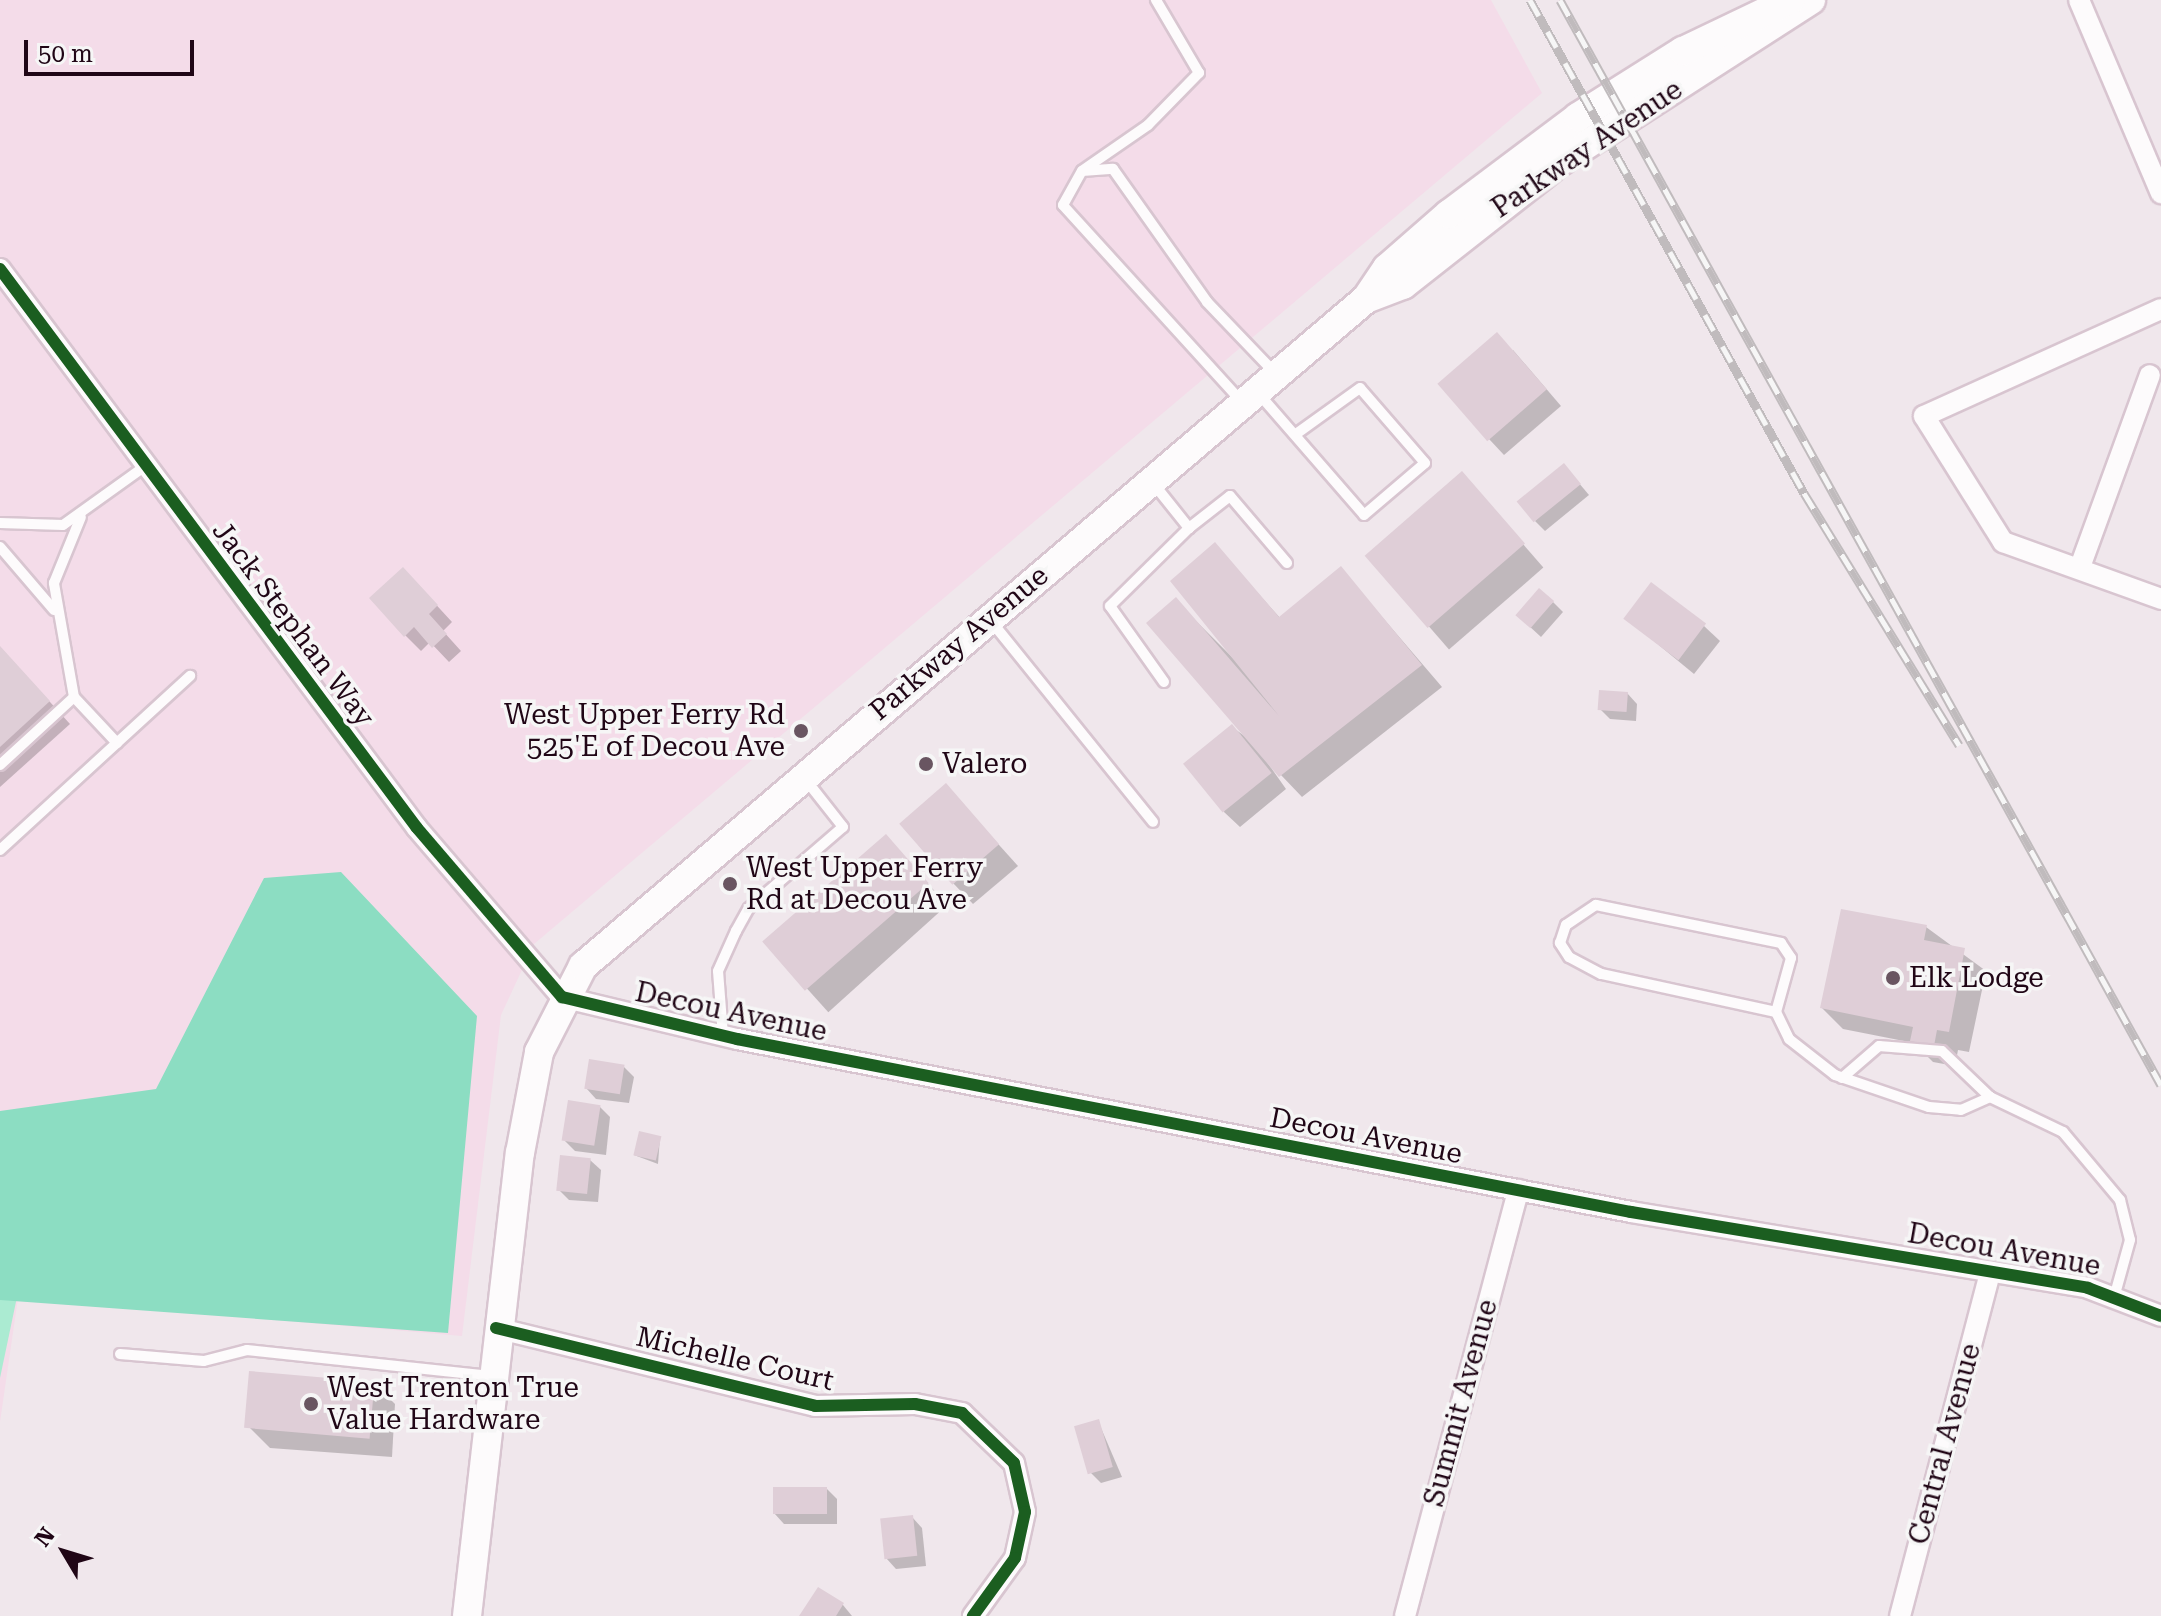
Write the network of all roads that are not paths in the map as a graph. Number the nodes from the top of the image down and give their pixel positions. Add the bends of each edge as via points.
1 (1156, 0) edge
2 (1790, 0) edge
3 (1811, 0) edge
4 (2079, 0) edge
5 (1082, 171) junction
6 (2161, 193) edge
7 (0, 269) edge
8 (1366, 299) junction
9 (2161, 309) edge
10 (2150, 375) dead end
11 (1259, 390) junction
12 (1296, 434) junction
13 (144, 467) junction
14 (1151, 481) junction
15 (81, 517) junction
16 (0, 523) edge
17 (1189, 528) junction
18 (0, 547) edge
19 (1287, 563) dead end
20 (2080, 567) junction
21 (2161, 599) edge
22 (54, 610) junction
23 (989, 619) junction
24 (190, 676) dead end
25 (1164, 682) dead end
26 (74, 697) junction
27 (117, 743) junction
28 (0, 765) edge
29 (802, 776) junction
30 (1153, 822) dead end
31 (0, 850) edge
32 (562, 997) junction
33 (1776, 1012) junction
34 (723, 1036) junction
35 (1842, 1078) junction
36 (1990, 1097) junction
37 (1518, 1190) junction
38 (1990, 1272) junction
39 (2115, 1294) junction
40 (2161, 1316) edge
41 (496, 1328) junction
42 (120, 1354) dead end
43 (491, 1376) junction
44 (467, 1616) edge
45 (973, 1616) edge
46 (1405, 1616) edge
47 (1900, 1616) edge

1 - 5 lane via 1199,73 1148,125
2 - 8 main road, Parkway Avenue via 1683,51 1518,158 1409,246
3 - 8 main road, Parkway Avenue via 1558,163 1403,285
4 - 6 street
5 - 11 lane via 1113,169 1207,302
5 - 11 lane via 1063,205
7 - 13 street, Jack Stephan Way
8 - 11 main road, Parkway Avenue
9 - 20 street via 1924,416 2003,542
10 - 20 street
11 - 12 lane
11 - 14 main road, Parkway Avenue
12 - 12 lane via 1364,515 1425,463 1360,388
13 - 15 lane
13 - 32 street, Jack Stephan Way via 417,828
14 - 17 lane
14 - 23 main road, Parkway Avenue
15 - 16 lane via 43,528
15 - 22 lane via 58,561
17 - 19 lane via 1230,496
17 - 25 lane via 1110,606
18 - 22 lane
20 - 21 street
22 - 26 lane via 74,670
23 - 29 main road, Parkway Avenue
23 - 30 lane
24 - 27 lane
26 - 27 lane
26 - 28 lane
27 - 31 lane
29 - 32 main road, Parkway Avenue via 609,938
29 - 34 lane via 843,827 749,908 718,971
32 - 34 street, Decou Avenue
32 - 41 main road, Parkway Avenue via 539,1052
33 - 33 lane via 1601,974 1569,957 1560,943 1566,925 1596,905 1781,943 1791,958
33 - 35 lane via 1789,1039
34 - 37 street, Decou Avenue
35 - 36 lane via 1929,1107 1961,1110
35 - 36 lane via 1869,1052 1905,1044 1942,1051
36 - 39 lane via 2063,1132 2104,1175 2130,1240
37 - 38 street, Decou Avenue
37 - 46 street, Summit Avenue
38 - 39 street, Decou Avenue
38 - 47 street, Central Avenue
39 - 40 street, Decou Avenue
41 - 43 main road, Parkway Avenue
41 - 45 street, Michelle Court via 815,1406 915,1404 973,1420 1014,1463 1025,1512 1015,1558
42 - 43 lane via 204,1361 247,1350
43 - 44 main road, Parkway Avenue

